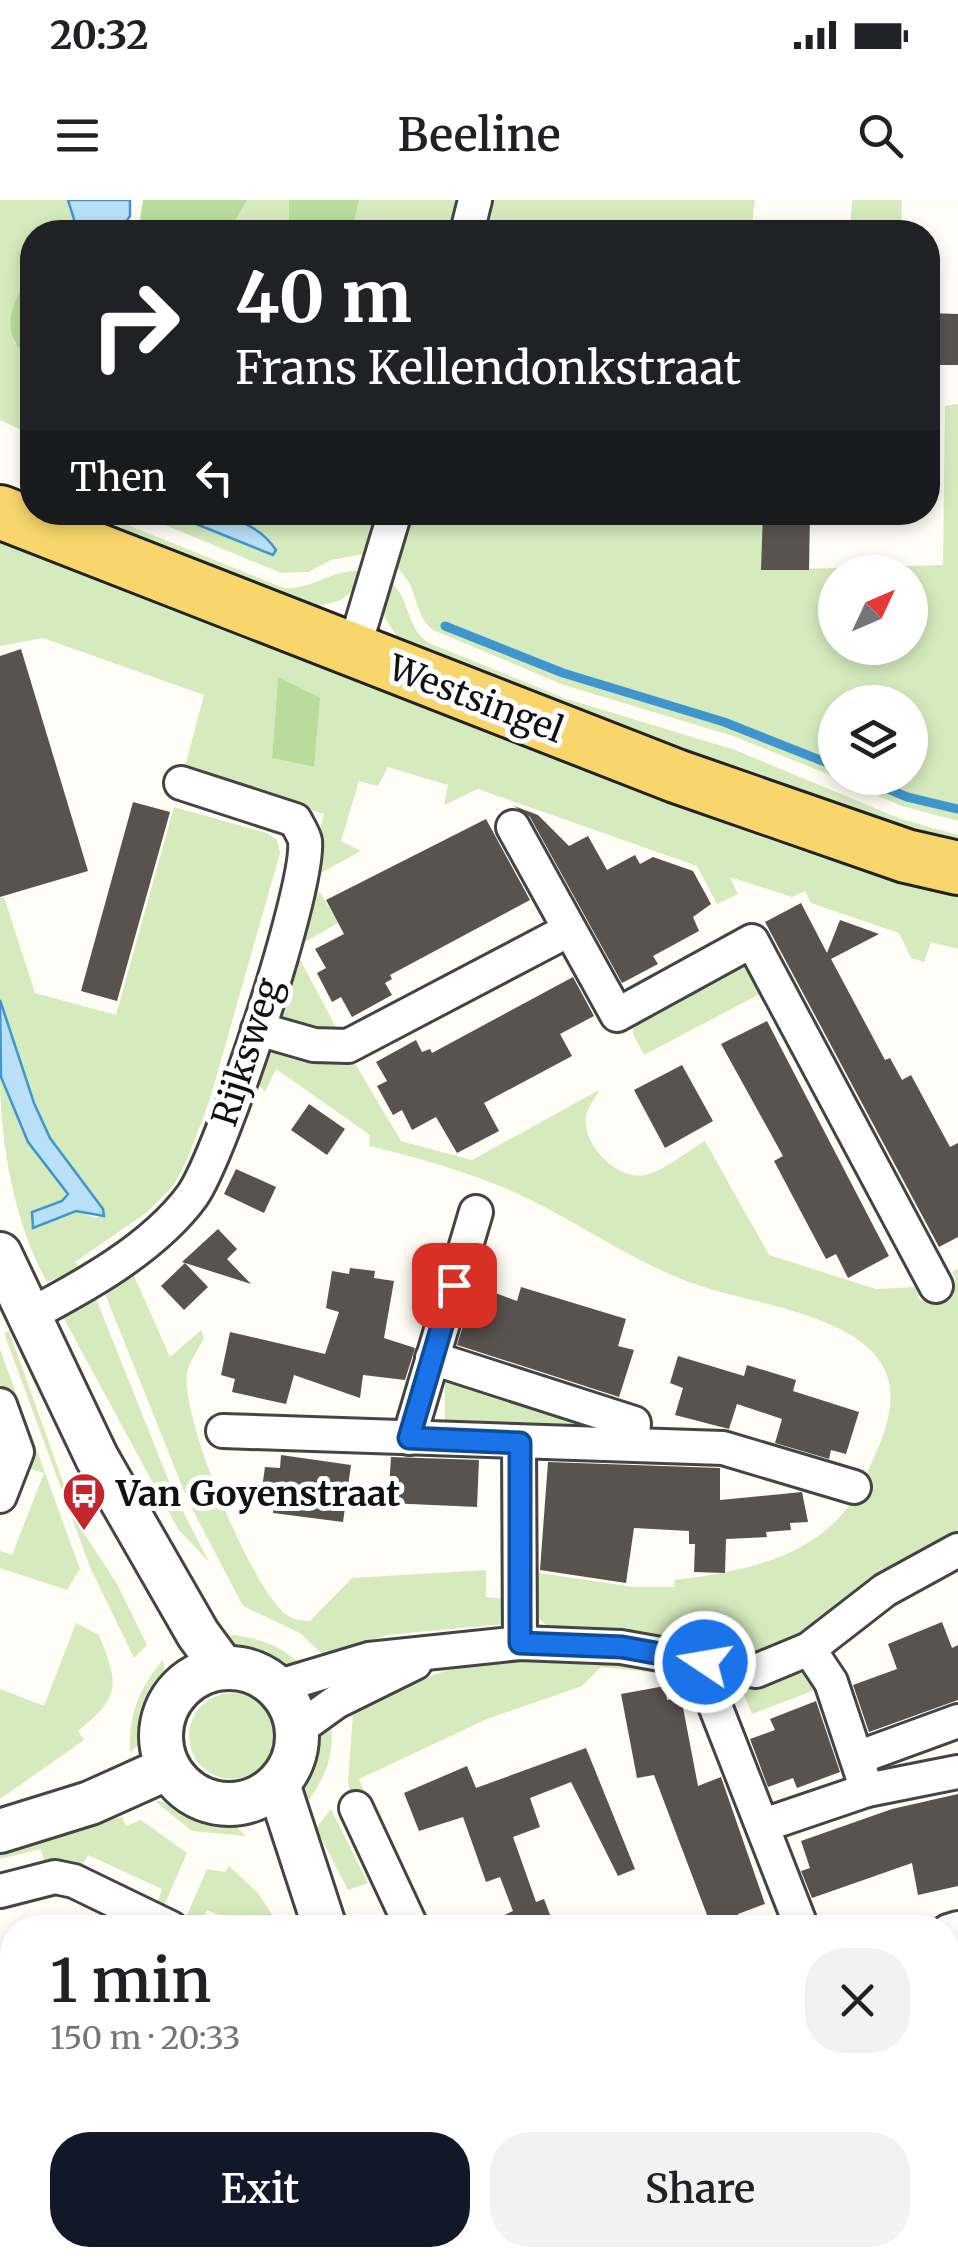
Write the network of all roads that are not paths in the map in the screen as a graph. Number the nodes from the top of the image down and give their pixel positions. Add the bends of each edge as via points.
1 (33, 525) edge
2 (391, 525) edge
3 (353, 652) junction
4 (181, 784) dead end
5 (513, 828) dead end
6 (958, 868) edge
7 (569, 930) junction
8 (258, 1030) junction
9 (476, 1212) dead end
10 (0, 1254) edge
11 (936, 1286) dead end
12 (26, 1317) junction
13 (432, 1358) junction
14 (0, 1405) edge
15 (223, 1431) dead end
16 (409, 1438) junction
17 (520, 1443) junction
18 (632, 1444) junction
19 (854, 1488) dead end
20 (0, 1496) edge
21 (958, 1550) edge
22 (520, 1643) junction
23 (808, 1649) junction
24 (438, 1653) junction
25 (204, 1675) junction
26 (276, 1687) junction
27 (714, 1702) dead end
28 (958, 1721) edge
29 (297, 1730) junction
30 (168, 1768) junction
31 (958, 1772) edge
32 (862, 1774) junction
33 (278, 1784) junction
34 (241, 1804) junction
35 (356, 1808) dead end
36 (764, 1825) junction
37 (0, 1831) edge
38 (0, 1891) edge
39 (145, 1915) edge
40 (318, 1915) edge
41 (319, 1915) edge
42 (406, 1915) edge
43 (797, 1915) edge

1 - 3 main road, Westsingel
2 - 3 street
3 - 6 main road, Westsingel via 676,776
4 - 8 street, Rijksweg via 295,820 304,841
5 - 7 street
7 - 8 street via 348,1046
7 - 11 street via 617,1015 752,940
8 - 12 street, Rijksweg via 193,1194 156,1233
9 - 13 street
10 - 12 street
12 - 25 street
13 - 16 street
13 - 18 street via 634,1424
14 - 20 street via 16,1452
15 - 16 street
16 - 17 street
17 - 18 street
17 - 22 street
18 - 19 street via 724,1448
21 - 23 street via 886,1590
22 - 23 street via 636,1648 756,1671
22 - 24 street
23 - 32 street via 831,1682
24 - 26 street via 369,1659
24 - 29 street via 336,1702
25 - 26 street via 260,1676
25 - 30 street via 170,1700 161,1746
26 - 29 street via 291,1706
27 - 36 street
28 - 32 street
29 - 33 street via 294,1759
30 - 34 street via 204,1800
30 - 37 street via 90,1804
31 - 32 street
32 - 36 street
33 - 34 street
33 - 41 street
34 - 40 street
35 - 42 street
36 - 43 street
38 - 39 street via 55,1877 74,1880

